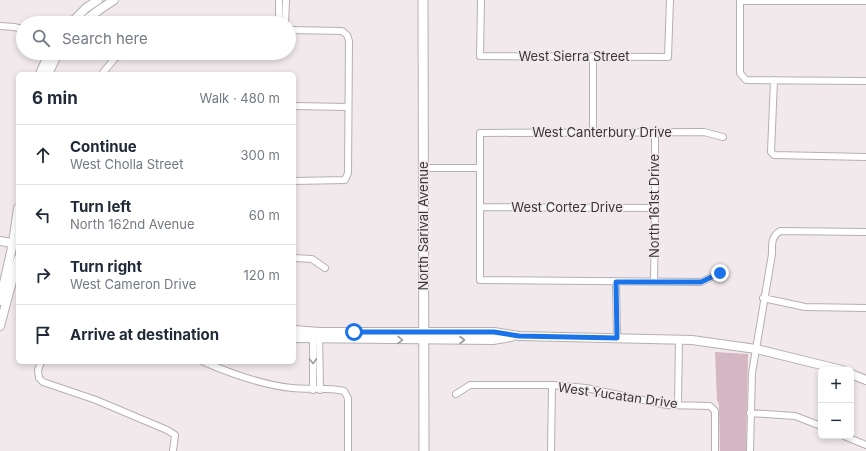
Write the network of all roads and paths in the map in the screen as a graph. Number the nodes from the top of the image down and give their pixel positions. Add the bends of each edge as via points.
1 (98, 0) edge
2 (114, 0) edge
3 (278, 0) edge
4 (286, 0) edge
5 (423, 0) edge
6 (480, 0) edge
7 (670, 0) edge
8 (740, 0) edge
9 (866, 1) edge
10 (84, 16) edge
11 (88, 16) edge
12 (279, 16) edge
13 (285, 16) edge
14 (0, 26) edge
15 (16, 27) edge
16 (296, 30) edge
17 (593, 56) junction
18 (46, 60) edge
19 (55, 60) edge
20 (113, 60) edge
21 (41, 72) edge
22 (49, 72) edge
23 (104, 72) edge
24 (774, 80) junction
25 (866, 81) edge
26 (296, 106) edge
27 (348, 106) junction
28 (655, 131) junction
29 (593, 132) junction
30 (723, 137) dead end
31 (866, 157) edge
32 (423, 168) junction
33 (480, 168) junction
34 (296, 181) edge
35 (480, 207) junction
36 (655, 208) junction
37 (866, 232) edge
38 (0, 242) edge
39 (16, 244) edge
40 (296, 258) edge
41 (16, 267) edge
42 (325, 268) dead end
43 (720, 273) dead end
44 (616, 282) junction
45 (654, 282) junction
46 (764, 298) junction
47 (0, 301) edge
48 (866, 308) edge
49 (0, 326) edge
50 (296, 330) edge
51 (316, 335) junction
52 (423, 336) junction
53 (296, 338) edge
54 (617, 338) junction
55 (679, 339) junction
56 (756, 349) junction
57 (40, 364) edge
58 (208, 364) edge
59 (830, 367) edge
60 (854, 375) edge
61 (866, 380) edge
62 (552, 385) junction
63 (317, 390) junction
64 (456, 394) dead end
65 (678, 404) junction
66 (750, 413) junction
67 (818, 425) edge
68 (852, 439) edge
69 (866, 444) edge
70 (173, 451) edge
71 (348, 451) edge
72 (424, 451) edge
73 (551, 451) edge
74 (714, 451) edge
75 (750, 451) edge

1 - 10 street
2 - 11 street
3 - 12 street
4 - 13 street
5 - 32 main road, North Sarival Avenue
6 - 17 street, West Sierra Street via 480,56
7 - 17 street, West Sierra Street via 668,57
8 - 9 street
8 - 24 street via 740,73 746,80
14 - 15 street
16 - 27 street via 342,31 347,35
17 - 29 street
18 - 21 street
19 - 22 street
20 - 23 street
24 - 25 street
24 - 31 street via 771,152 774,155
26 - 27 street
27 - 34 street via 348,173 345,180
28 - 29 street, West Canterbury Drive
28 - 30 street, West Canterbury Drive via 704,132
28 - 36 street, North 161st Drive
29 - 33 street, West Canterbury Drive via 480,133
32 - 33 street
32 - 52 main road, North Sarival Avenue
33 - 35 street
35 - 36 street, West Cortez Drive
35 - 44 street via 480,280
36 - 45 street, North 161st Drive
37 - 46 street via 780,231 774,235 772,241
38 - 39 street
39 - 47 street
40 - 42 street via 312,259
41 - 49 street
43 - 45 street via 701,282
44 - 45 street
44 - 54 street
46 - 48 street via 805,307
46 - 56 street
50 - 51 street
51 - 52 street
51 - 53 street
51 - 63 street
52 - 54 street via 493,340 519,336
52 - 72 main road, North Sarival Avenue
54 - 55 street
55 - 56 street
55 - 65 street
56 - 59 street
56 - 66 street
57 - 70 street via 39,378 43,382 96,400 168,430 175,435
58 - 63 street via 273,386
60 - 61 street
62 - 64 street, West Yucatan Drive via 470,385
62 - 65 street, West Yucatan Drive via 586,388 667,405
62 - 73 street
63 - 71 street via 344,391 348,398
65 - 74 street, West Yucatan Drive via 710,406 715,411
66 - 67 street via 795,416
66 - 75 street
68 - 69 street

